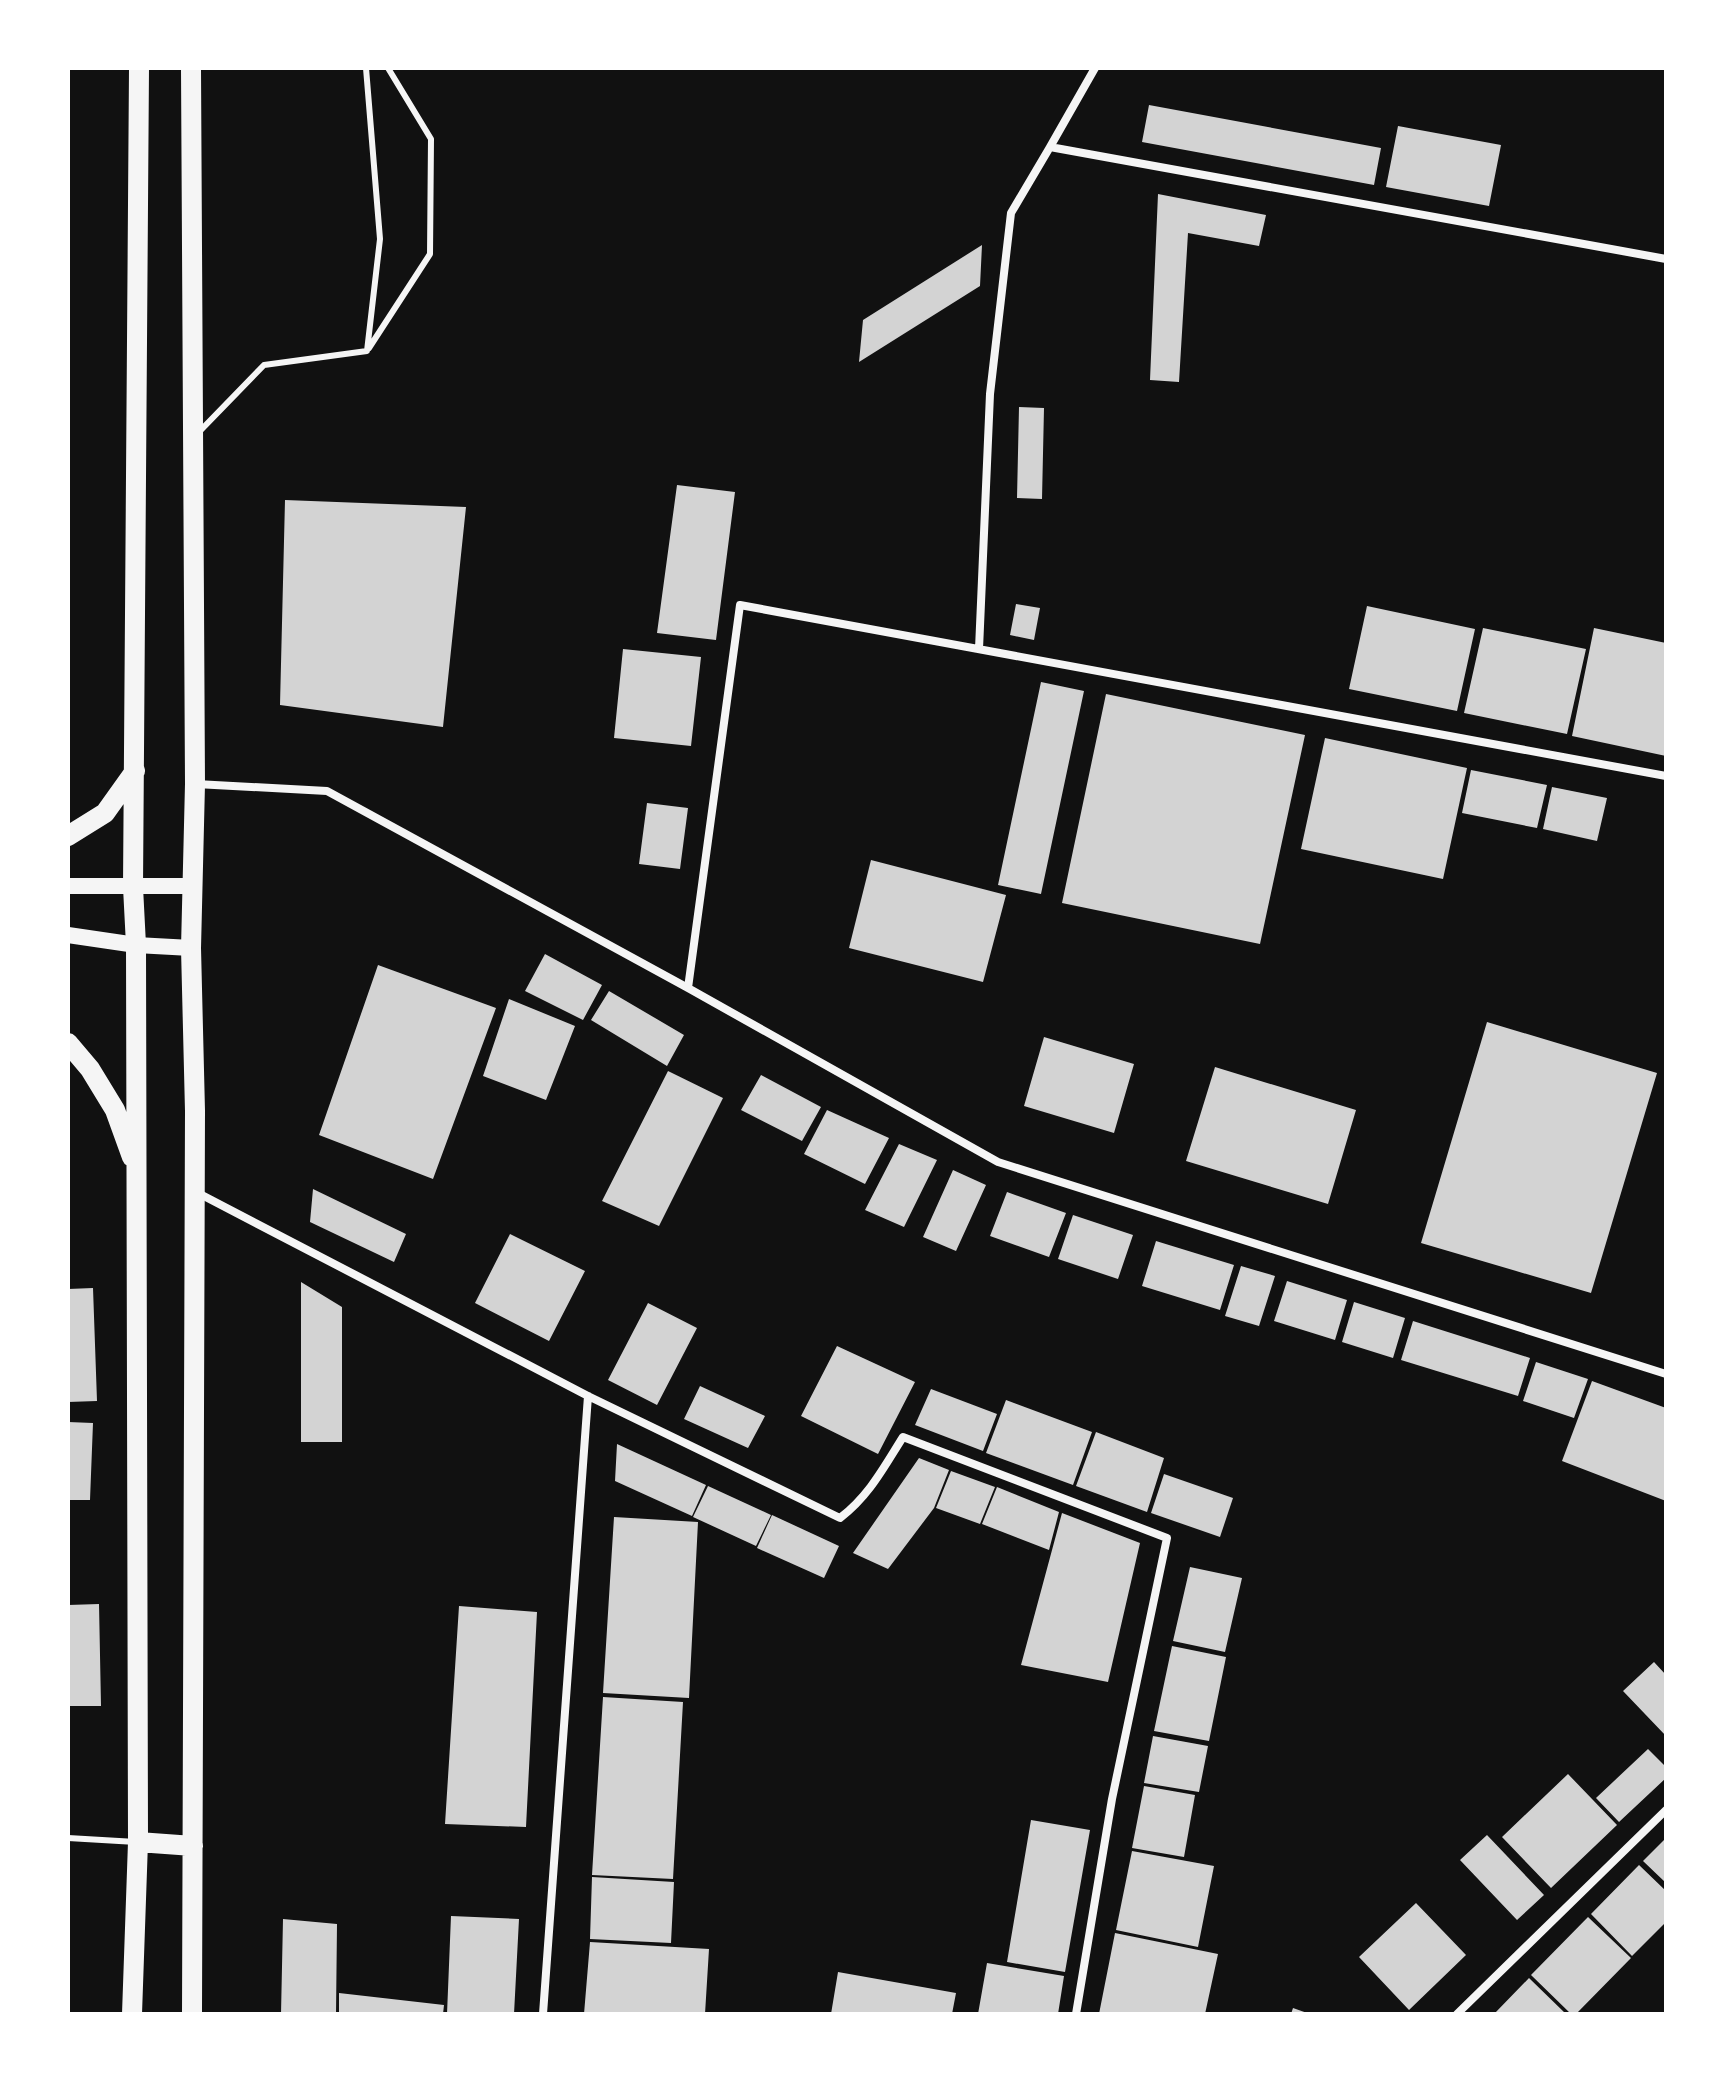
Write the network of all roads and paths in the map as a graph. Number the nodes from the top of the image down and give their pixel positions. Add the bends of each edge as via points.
1 (139, 68) edge
2 (191, 68) edge
3 (366, 68) edge
4 (388, 68) edge
5 (1095, 68) edge
6 (1050, 147) junction
7 (1666, 259) edge
8 (367, 351) junction
9 (193, 437) junction
10 (979, 649) junction
11 (135, 771) junction
12 (1666, 776) edge
13 (195, 784) junction
14 (68, 836) edge
15 (68, 886) edge
16 (194, 886) junction
17 (133, 887) junction
18 (68, 935) edge
19 (136, 945) junction
20 (191, 948) junction
21 (688, 988) junction
22 (68, 1043) edge
23 (136, 1169) junction
24 (195, 1191) junction
25 (1666, 1374) edge
26 (588, 1396) junction
27 (1666, 1810) edge
28 (68, 1838) edge
29 (138, 1842) junction
30 (193, 1846) junction
31 (132, 2014) edge
32 (192, 2014) edge
33 (543, 2014) edge
34 (1076, 2014) edge
35 (1457, 2014) edge

1 - 11 main road
2 - 9 main road
3 - 8 lane via 380,239
4 - 8 lane via 431,139 430,254
5 - 6 street
6 - 7 street
6 - 10 street via 1011,213 990,394
8 - 9 lane via 264,365
9 - 13 main road
10 - 12 street
10 - 21 street via 740,605
11 - 14 main road via 105,813
11 - 17 main road
13 - 16 main road
13 - 21 street via 327,791
15 - 17 main road
16 - 17 main road
16 - 20 main road
17 - 19 main road
18 - 19 main road
19 - 20 main road
19 - 23 main road
20 - 24 main road
21 - 25 street via 998,1162
22 - 23 main road via 115,1110
23 - 29 main road
24 - 26 street
24 - 30 main road
26 - 33 street
26 - 34 street via 840,1518 871,1488 903,1437 1167,1538 1112,1799
27 - 35 street
28 - 29 lane
29 - 30 main road
29 - 31 main road
30 - 32 main road

